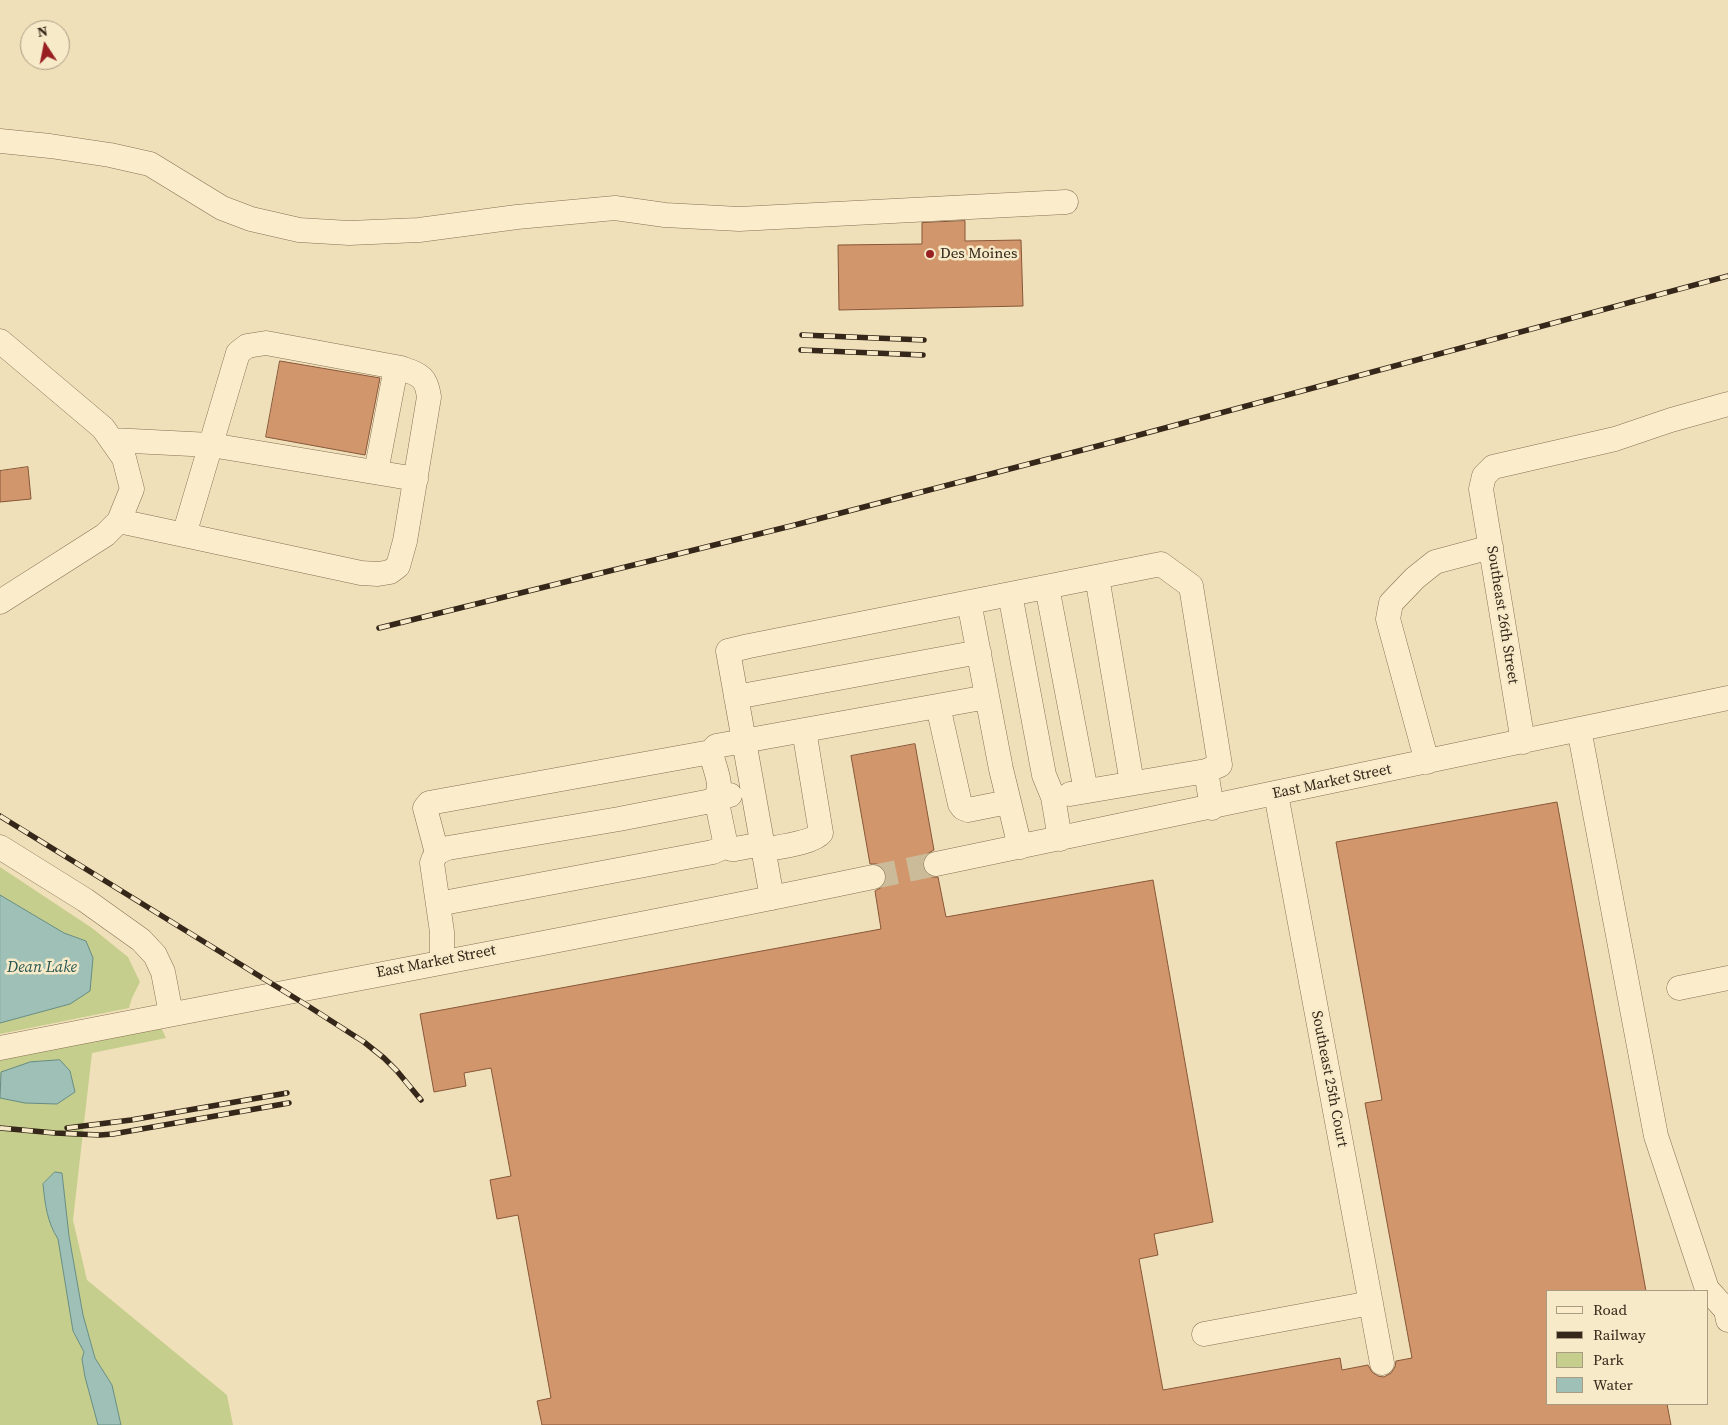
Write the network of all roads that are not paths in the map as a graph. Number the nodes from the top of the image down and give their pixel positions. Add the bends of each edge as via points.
1 (0, 141) edge
2 (1066, 202) dead end
3 (0, 341) edge
4 (396, 368) junction
5 (1728, 404) edge
6 (112, 440) junction
7 (211, 445) junction
8 (376, 472) junction
9 (416, 479) junction
10 (119, 521) junction
11 (184, 535) junction
12 (1491, 547) junction
13 (1097, 577) junction
14 (1047, 587) junction
15 (1010, 594) junction
16 (0, 602) edge
17 (969, 602) junction
18 (979, 652) junction
19 (736, 697) junction
20 (987, 697) junction
21 (1728, 698) edge
22 (938, 706) junction
23 (804, 730) junction
24 (1579, 730) junction
25 (743, 740) junction
26 (1522, 742) junction
27 (711, 752) junction
28 (1427, 762) junction
29 (1206, 771) junction
30 (1132, 783) junction
31 (753, 791) junction
32 (1086, 791) junction
33 (1276, 794) junction
34 (1053, 797) junction
35 (716, 798) junction
36 (1008, 802) junction
37 (1212, 808) junction
38 (1060, 839) junction
39 (726, 846) junction
40 (0, 847) edge
41 (763, 847) junction
42 (1020, 847) junction
43 (437, 853) junction
44 (936, 864) tunnel mouth
45 (873, 877) tunnel mouth
46 (772, 898) junction
47 (438, 904) junction
48 (442, 961) junction
49 (1728, 978) edge
50 (1679, 988) dead end
51 (171, 1014) junction
52 (0, 1048) edge
53 (1708, 1290) edge
54 (1708, 1290) edge
55 (1371, 1303) junction
56 (1728, 1320) edge
57 (1204, 1334) dead end
58 (1382, 1363) dead end

1 - 2 street via 110,155 150,164 222,208 251,219 299,230 349,234 419,230 615,208 740,219
3 - 6 street via 103,428
4 - 7 street via 266,343 247,346 238,353
4 - 8 street
4 - 9 street via 421,376 428,386
5 - 12 street, Southeast 26th Street via 1615,439 1493,467 1484,476 1481,489
6 - 7 street
6 - 10 street via 124,458 132,489
7 - 8 street
7 - 11 street
8 - 9 street
9 - 11 street via 405,541 398,566 390,572 360,573
10 - 11 street
10 - 16 street via 85,549
12 - 26 street, Southeast 26th Street
12 - 28 street via 1435,562 1391,603 1388,619
13 - 14 street
13 - 29 street via 1161,564 1191,586 1220,764
13 - 30 street
14 - 15 street
14 - 32 street
15 - 17 street
15 - 34 street via 1044,775
17 - 18 street
17 - 19 street via 728,650
18 - 19 street
18 - 20 street
19 - 25 street
20 - 22 street
20 - 36 street
21 - 24 street, East Market Street
22 - 23 street
22 - 36 street via 960,804 968,810
23 - 25 street
23 - 41 street via 821,832 818,837 806,841
24 - 26 street, East Market Street
24 - 53 street via 1656,1136
25 - 27 street via 716,746
25 - 31 street
26 - 28 street, East Market Street
27 - 35 street via 719,786
27 - 43 street via 429,803 425,808
28 - 33 street, East Market Street
29 - 30 street
29 - 37 street
30 - 32 street
31 - 35 street
31 - 41 street
32 - 34 street
33 - 37 street, East Market Street
33 - 55 street, Southeast 25th Court
34 - 38 street
35 - 39 street
35 - 43 street via 619,819 448,848
36 - 42 street
37 - 38 street, East Market Street
38 - 42 street, East Market Street
39 - 41 street via 731,849
39 - 47 street via 713,852
40 - 51 street via 85,900 141,940 155,955 163,972
41 - 46 street
42 - 44 street, East Market Street
43 - 47 street via 432,863
45 - 46 street, East Market Street
46 - 48 street, East Market Street
47 - 48 street
48 - 51 street, East Market Street
49 - 50 street
51 - 52 street, East Market Street
54 - 56 street via 1726,1310
55 - 57 street
55 - 58 street, Southeast 25th Court

